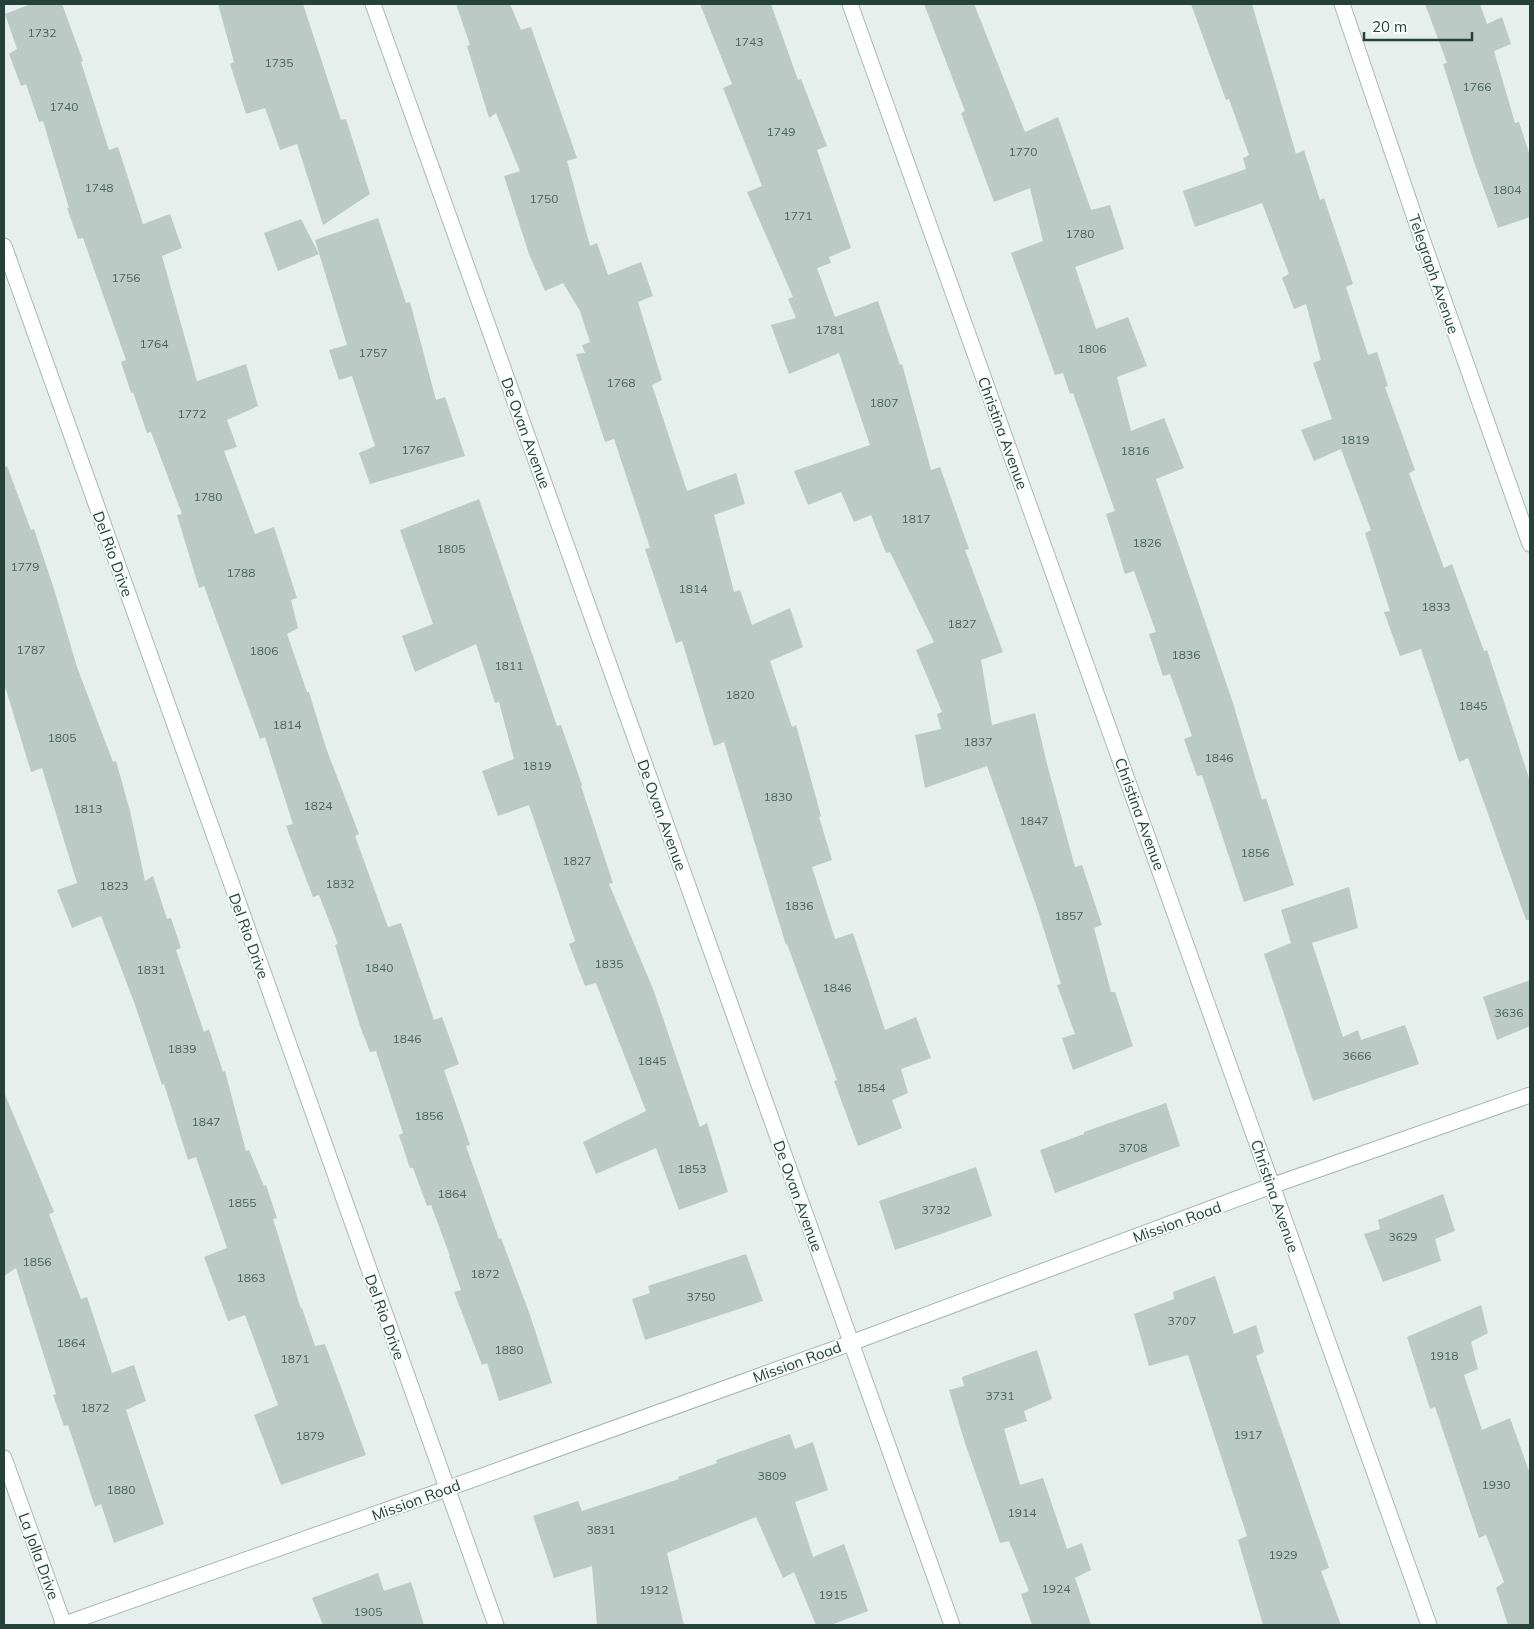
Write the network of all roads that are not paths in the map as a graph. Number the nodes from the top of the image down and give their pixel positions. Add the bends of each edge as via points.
1 (373, 4) edge
2 (850, 4) edge
3 (1342, 4) edge
4 (4, 246) edge
5 (1530, 544) edge
6 (1530, 1095) edge
7 (1271, 1186) junction
8 (851, 1343) junction
9 (4, 1458) edge
10 (446, 1490) junction
11 (63, 1625) edge
12 (496, 1625) edge
13 (952, 1625) edge
14 (1429, 1625) edge

1 - 8 street, De Ovan Avenue
2 - 7 street, Christina Avenue
3 - 5 street, Telegraph Avenue via 1420,236
4 - 10 street, Del Rio Drive
6 - 7 street, Mission Road
7 - 8 street, Mission Road
7 - 14 street, Christina Avenue
8 - 10 street, Mission Road
8 - 13 street, De Ovan Avenue
9 - 11 street, La Jolla Drive
10 - 11 street, Mission Road
10 - 12 street, Del Rio Drive

